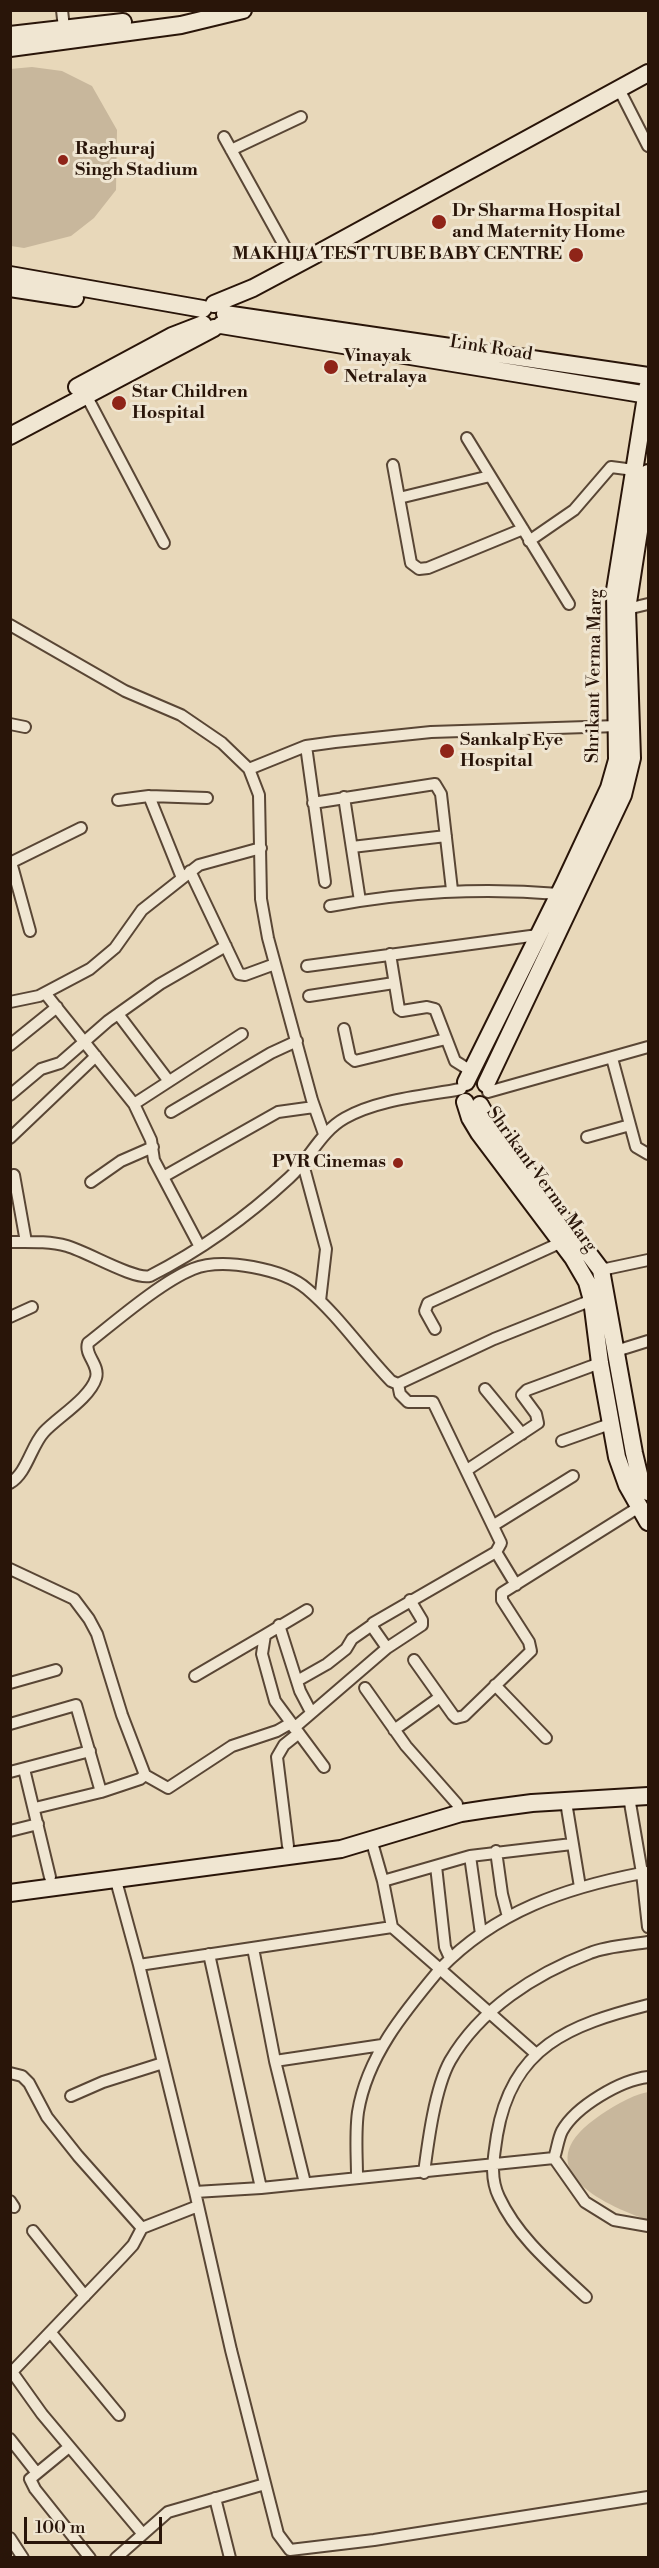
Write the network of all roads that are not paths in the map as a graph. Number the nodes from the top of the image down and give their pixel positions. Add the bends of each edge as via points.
1 (62, 10) edge
2 (195, 10) edge
3 (243, 10) edge
4 (64, 28) junction
5 (10, 35) edge
6 (10, 48) edge
7 (648, 73) edge
8 (648, 80) edge
9 (622, 95) junction
10 (301, 117) dead end
11 (224, 137) dead end
12 (648, 146) edge
13 (231, 150) junction
14 (296, 265) junction
15 (10, 275) edge
16 (10, 288) edge
17 (213, 317) junction
18 (648, 376) edge
19 (648, 391) edge
20 (86, 395) junction
21 (10, 423) edge
22 (10, 436) edge
23 (468, 438) dead end
24 (393, 465) dead end
25 (641, 471) edge
26 (490, 476) junction
27 (399, 498) junction
28 (523, 529) junction
29 (530, 541) junction
30 (164, 543) dead end
31 (569, 604) dead end
32 (648, 604) edge
33 (627, 609) junction
34 (10, 625) edge
35 (10, 723) edge
36 (618, 726) junction
37 (26, 727) dead end
38 (306, 746) junction
39 (249, 769) junction
40 (149, 796) junction
41 (344, 797) junction
42 (207, 798) dead end
43 (118, 800) dead end
44 (313, 803) junction
45 (81, 828) dead end
46 (446, 836) junction
47 (352, 847) junction
48 (261, 849) junction
49 (11, 862) edge
50 (186, 874) junction
51 (325, 882) dead end
52 (452, 890) junction
53 (559, 894) junction
54 (360, 901) junction
55 (330, 906) dead end
56 (30, 931) dead end
57 (538, 935) junction
58 (226, 946) junction
59 (390, 954) junction
60 (275, 964) junction
61 (307, 966) dead end
62 (394, 983) junction
63 (45, 993) junction
64 (309, 996) dead end
65 (10, 1002) edge
66 (57, 1007) junction
67 (118, 1014) junction
68 (344, 1029) dead end
69 (242, 1034) dead end
70 (446, 1039) junction
71 (85, 1041) junction
72 (297, 1041) junction
73 (10, 1045) edge
74 (648, 1047) edge
75 (96, 1056) junction
76 (612, 1058) junction
77 (168, 1080) junction
78 (474, 1089) junction
79 (10, 1095) edge
80 (134, 1104) junction
81 (314, 1107) junction
82 (171, 1112) dead end
83 (630, 1125) junction
84 (324, 1134) junction
85 (587, 1137) dead end
86 (10, 1138) edge
87 (153, 1147) junction
88 (648, 1154) edge
89 (303, 1164) junction
90 (14, 1175) dead end
91 (163, 1177) junction
92 (91, 1182) dead end
93 (10, 1242) edge
94 (26, 1242) junction
95 (562, 1242) junction
96 (200, 1246) junction
97 (648, 1260) edge
98 (601, 1270) junction
99 (599, 1297) junction
100 (320, 1301) junction
101 (32, 1307) dead end
102 (10, 1317) edge
103 (435, 1329) dead end
104 (648, 1341) edge
105 (616, 1351) junction
106 (600, 1363) junction
107 (398, 1384) junction
108 (485, 1389) dead end
109 (610, 1424) junction
110 (522, 1434) junction
111 (562, 1441) dead end
112 (467, 1470) junction
113 (573, 1476) dead end
114 (10, 1483) edge
115 (644, 1488) edge
116 (648, 1522) edge
117 (494, 1526) junction
118 (496, 1552) junction
119 (10, 1569) edge
120 (516, 1585) junction
121 (410, 1600) junction
122 (307, 1610) dead end
123 (279, 1625) junction
124 (372, 1625) junction
125 (265, 1635) junction
126 (387, 1648) junction
127 (414, 1660) dead end
128 (56, 1670) dead end
129 (195, 1676) dead end
130 (297, 1681) junction
131 (10, 1683) edge
132 (495, 1685) junction
133 (365, 1688) dead end
134 (440, 1696) junction
135 (310, 1712) junction
136 (10, 1724) edge
137 (294, 1728) junction
138 (394, 1730) junction
139 (546, 1738) dead end
140 (90, 1751) junction
141 (324, 1767) dead end
142 (24, 1769) junction
143 (10, 1772) edge
144 (145, 1775) junction
145 (648, 1786) edge
146 (101, 1792) junction
147 (648, 1796) edge
148 (629, 1797) junction
149 (566, 1802) junction
150 (457, 1804) junction
151 (35, 1808) junction
152 (38, 1824) junction
153 (10, 1831) edge
154 (371, 1839) junction
155 (572, 1844) junction
156 (288, 1846) junction
157 (496, 1851) junction
158 (470, 1856) junction
159 (436, 1866) junction
160 (645, 1872) edge
161 (50, 1877) junction
162 (115, 1877) junction
163 (383, 1881) junction
164 (10, 1883) edge
165 (580, 1887) junction
166 (10, 1893) edge
167 (508, 1917) junction
168 (392, 1927) junction
169 (648, 1927) edge
170 (481, 1934) junction
171 (648, 1942) edge
172 (253, 1948) junction
173 (209, 1954) junction
174 (450, 1958) junction
175 (139, 1965) junction
176 (440, 1969) junction
177 (648, 2005) edge
178 (490, 2011) junction
179 (382, 2045) junction
180 (535, 2053) junction
181 (275, 2061) junction
182 (163, 2063) junction
183 (10, 2073) edge
184 (648, 2077) edge
185 (71, 2096) dead end
186 (554, 2158) junction
187 (492, 2167) junction
188 (424, 2173) junction
189 (357, 2177) junction
190 (305, 2183) junction
191 (261, 2188) junction
192 (195, 2192) junction
193 (198, 2206) junction
194 (648, 2226) edge
195 (142, 2228) junction
196 (33, 2231) dead end
197 (86, 2296) junction
198 (586, 2296) dead end
199 (51, 2333) junction
200 (11, 2373) edge
201 (119, 2415) dead end
202 (12, 2444) edge
203 (69, 2447) junction
204 (36, 2472) junction
205 (265, 2484) junction
206 (648, 2497) edge
207 (215, 2498) junction
208 (142, 2533) junction
209 (10, 2538) edge
210 (23, 2558) edge
211 (90, 2558) edge
212 (116, 2558) edge
213 (230, 2558) edge

1 - 4 street
2 - 4 street
3 - 6 street via 181,25
4 - 5 street
7 - 14 street
8 - 9 street
9 - 12 street
9 - 17 street via 288,282
10 - 13 street
11 - 13 street
13 - 14 street
14 - 17 street via 253,288
15 - 17 street, Link Road
16 - 17 street, Link Road
17 - 18 street, Link Road
17 - 19 street, Link Road
17 - 20 street
17 - 21 street
19 - 25 street, Shrikant Verma Marg
20 - 22 street
20 - 30 street
23 - 26 street
24 - 27 street
25 - 29 street via 611,467 574,510
25 - 33 street, Shrikant Verma Marg
25 - 36 street, Shrikant Verma Marg via 615,590
26 - 27 street
26 - 28 street
27 - 28 street via 411,562 419,569
28 - 29 street
29 - 31 street
32 - 33 street
33 - 78 street, Shrikant Verma Marg via 632,758 623,795
34 - 39 street via 125,691 181,715 222,742
35 - 37 street
36 - 38 street via 431,732
36 - 53 street, Shrikant Verma Marg via 617,760 609,788
38 - 39 street
38 - 44 street
39 - 48 street via 259,795
40 - 42 street
40 - 43 street
40 - 50 street
41 - 44 street
41 - 46 street via 435,784 441,794
41 - 47 street
44 - 51 street
45 - 49 street
46 - 47 street
46 - 52 street
47 - 54 street
48 - 50 street via 207,862
48 - 60 street via 261,898
49 - 56 street
50 - 58 street
50 - 63 street via 142,910 105,957
52 - 53 street
52 - 54 street
53 - 57 street, Shrikant Verma Marg
54 - 55 street
57 - 59 street
57 - 78 street, Shrikant Verma Marg
58 - 60 street via 242,975
58 - 67 street via 160,984
59 - 61 street
59 - 62 street
60 - 72 street
62 - 64 street
62 - 70 street via 399,1009 431,1007
63 - 65 street
63 - 66 street
66 - 71 street
66 - 73 street
67 - 71 street
67 - 77 street
68 - 70 street via 350,1057 355,1061
69 - 77 street
70 - 78 street
71 - 75 street
71 - 79 street via 60,1063 38,1071
72 - 81 street
72 - 82 street
74 - 76 street
75 - 80 street
75 - 86 street
76 - 78 street
76 - 83 street
77 - 80 street
78 - 84 street via 365,1109
78 - 95 street, Shrikant Verma Marg via 479,1134
78 - 98 street, Shrikant Verma Marg via 489,1123
80 - 87 street
81 - 84 street
81 - 91 street via 278,1112
83 - 85 street
83 - 88 street via 636,1147
84 - 89 street
87 - 91 street via 154,1161
87 - 92 street via 121,1161
89 - 96 street via 255,1208
89 - 100 street via 326,1249
90 - 94 street
91 - 96 street
93 - 94 street
94 - 96 street via 66,1246 144,1277
95 - 99 street, Shrikant Verma Marg
95 - 103 street via 428,1303 425,1311
97 - 98 street
98 - 99 street, Shrikant Verma Marg
99 - 105 street, Shrikant Verma Marg
99 - 106 street, Shrikant Verma Marg
99 - 107 street via 494,1339
100 - 107 street via 391,1381
100 - 114 street via 291,1277 256,1268 206,1266 187,1272 88,1343 87,1350 97,1369 94,1382 45,1430 17,1478
101 - 102 street
104 - 105 street
105 - 115 street, Shrikant Verma Marg
106 - 109 street, Shrikant Verma Marg
106 - 110 street via 524,1392 524,1399 538,1419
107 - 112 street via 400,1394 408,1402 433,1402
108 - 110 street
109 - 111 street
109 - 115 street, Shrikant Verma Marg via 620,1469
110 - 112 street
112 - 117 street
113 - 117 street
115 - 116 street, Shrikant Verma Marg
115 - 120 street
117 - 118 street via 501,1543
118 - 120 street
118 - 121 street
119 - 144 street via 74,1599 89,1619
120 - 132 street via 500,1596 531,1651
121 - 124 street
121 - 126 street via 423,1623
122 - 123 street
123 - 125 street
123 - 130 street
124 - 126 street
124 - 130 street via 327,1664
125 - 129 street
125 - 137 street via 262,1654 275,1701
126 - 135 street
127 - 134 street
128 - 131 street
130 - 135 street
132 - 134 street via 460,1719
132 - 139 street
133 - 138 street
134 - 138 street
135 - 137 street
136 - 140 street via 76,1705
137 - 141 street
137 - 144 street via 232,1746 168,1788
137 - 156 street via 277,1757
138 - 150 street
140 - 142 street
140 - 146 street
142 - 143 street
142 - 151 street
144 - 146 street
145 - 150 street via 546,1792
146 - 151 street
147 - 148 street
148 - 149 street
148 - 160 street
149 - 154 street via 460,1813
149 - 155 street
150 - 156 street via 344,1838
151 - 152 street
152 - 153 street
152 - 161 street
154 - 162 street via 341,1849 290,1857
154 - 163 street
155 - 157 street
155 - 165 street
156 - 161 street
157 - 158 street
157 - 167 street
158 - 159 street
158 - 170 street
159 - 163 street
159 - 174 street
160 - 165 street
160 - 169 street
161 - 164 street
162 - 166 street
162 - 175 street
163 - 168 street
165 - 167 street via 547,1897
167 - 170 street
168 - 172 street
168 - 176 street
170 - 174 street
171 - 178 street via 591,1952 527,1984
172 - 173 street
172 - 181 street
173 - 175 street
173 - 191 street
174 - 176 street
175 - 182 street
176 - 178 street
176 - 179 street
177 - 180 street via 609,2015 549,2042
178 - 180 street
178 - 188 street via 450,2062 429,2128
179 - 181 street
179 - 189 street via 358,2112
180 - 187 street via 519,2074 500,2118
181 - 190 street
182 - 185 street
182 - 192 street
183 - 195 street via 22,2076 28,2083 78,2157
184 - 186 street via 610,2088 585,2108 563,2130
186 - 187 street
186 - 194 street via 585,2202 614,2220
187 - 188 street
187 - 198 street via 499,2197 513,2222 536,2250
188 - 189 street
189 - 190 street
190 - 191 street
191 - 192 street
192 - 193 street
193 - 195 street
193 - 205 street
195 - 197 street via 133,2245
196 - 197 street
197 - 199 street
199 - 200 street
199 - 201 street
200 - 203 street
202 - 204 street
203 - 204 street
203 - 208 street
204 - 211 street via 31,2483
205 - 206 street via 278,2534 290,2550
205 - 207 street
207 - 208 street via 168,2512
207 - 213 street
208 - 212 street
209 - 210 street

